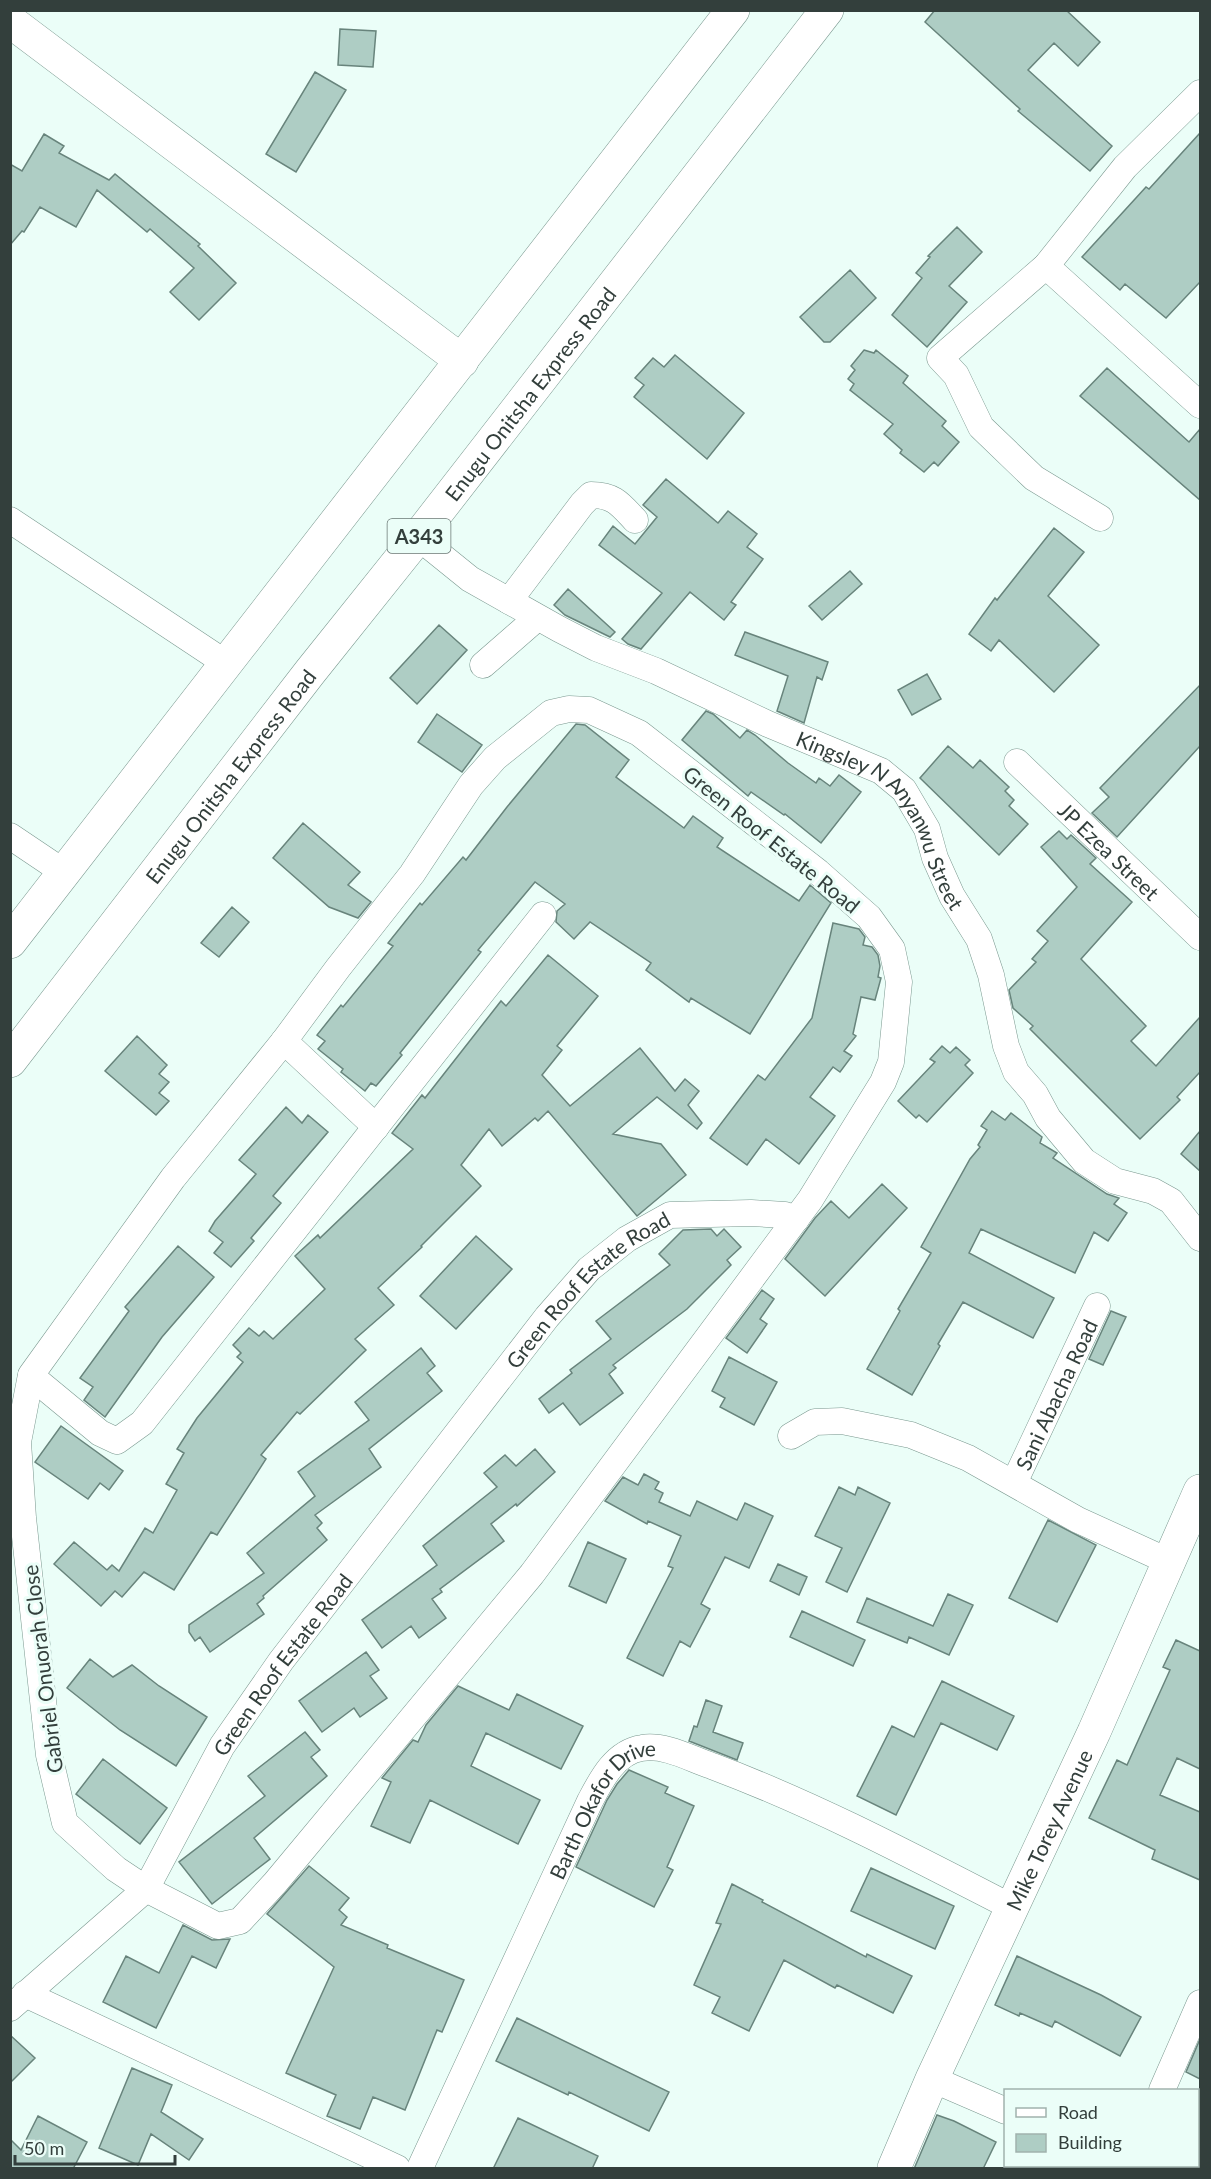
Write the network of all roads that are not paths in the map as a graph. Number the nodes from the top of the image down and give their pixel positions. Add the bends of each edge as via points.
1 (733, 10) edge
2 (827, 10) edge
3 (10, 21) edge
4 (1200, 93) edge
5 (1046, 266) junction
6 (462, 361) junction
7 (1200, 405) edge
8 (1100, 518) dead end
9 (10, 520) edge
10 (635, 520) dead end
11 (418, 537) junction
12 (509, 602) junction
13 (537, 618) junction
14 (227, 664) junction
15 (483, 665) dead end
16 (1017, 762) dead end
17 (10, 836) edge
18 (65, 873) junction
19 (543, 915) dead end
20 (1200, 937) edge
21 (10, 942) edge
22 (284, 1041) junction
23 (10, 1061) edge
24 (376, 1127) junction
25 (796, 1219) junction
26 (1200, 1238) edge
27 (1097, 1306) dead end
28 (31, 1375) junction
29 (791, 1436) dead end
30 (1014, 1483) junction
31 (1200, 1491) edge
32 (1170, 1562) junction
33 (146, 1889) junction
34 (1013, 1908) junction
35 (17, 2001) edge
36 (1200, 2003) edge
37 (932, 2079) junction
38 (1163, 2089) edge
39 (1004, 2110) edge
40 (397, 2169) edge
41 (420, 2169) edge
42 (894, 2169) edge

1 - 6 main road
2 - 11 main road, Enugu Onitsha Express Road / A343
3 - 6 main road
4 - 5 street via 1125,167
5 - 7 street
5 - 8 street via 940,358 956,375 981,427 1034,478
6 - 14 main road
9 - 14 street
10 - 12 street via 616,500 591,495
11 - 12 street, Kingsley N Anyanwu Street via 470,579
11 - 23 main road, Enugu Onitsha Express Road / A343
12 - 13 street, Kingsley N Anyanwu Street
13 - 15 street
13 - 26 street, Kingsley N Anyanwu Street via 596,648 881,771 904,790 927,829 952,896 979,939 1016,1072 1084,1161 1115,1181 1153,1191 1171,1201
14 - 18 main road
16 - 20 street, JP Ezea Street
17 - 18 street
18 - 21 main road
19 - 24 street
22 - 24 street
22 - 25 street, Green Roof Estate Road via 412,874 471,785 495,758 551,713 589,710 639,734 818,872 869,917 892,950 899,982 891,1062 883,1082
22 - 28 street, Green Roof Estate Road via 173,1178
24 - 28 street via 142,1423 130,1433 117,1441 100,1433
25 - 33 street, Green Roof Estate Road via 751,1213 670,1215 627,1239 589,1269 280,1660 222,1746
25 - 33 street, Gabriel Onuorah Close via 532,1574 240,1921 218,1926
27 - 30 street, Sani Abacha Road
28 - 33 street, Gabriel Onuorah Close via 18,1442 49,1755 65,1823 116,1869
29 - 30 street via 815,1422 842,1421 911,1435 968,1458
30 - 32 street via 1078,1520
31 - 32 main road, Mike Torey Avenue
32 - 34 main road, Mike Torey Avenue
33 - 35 street
34 - 37 main road, Mike Torey Avenue
34 - 41 street, Barth Okafor Drive via 770,1788 661,1749 641,1748 607,1770 590,1801
35 - 40 street
36 - 38 street
37 - 39 street
37 - 42 main road, Mike Torey Avenue

